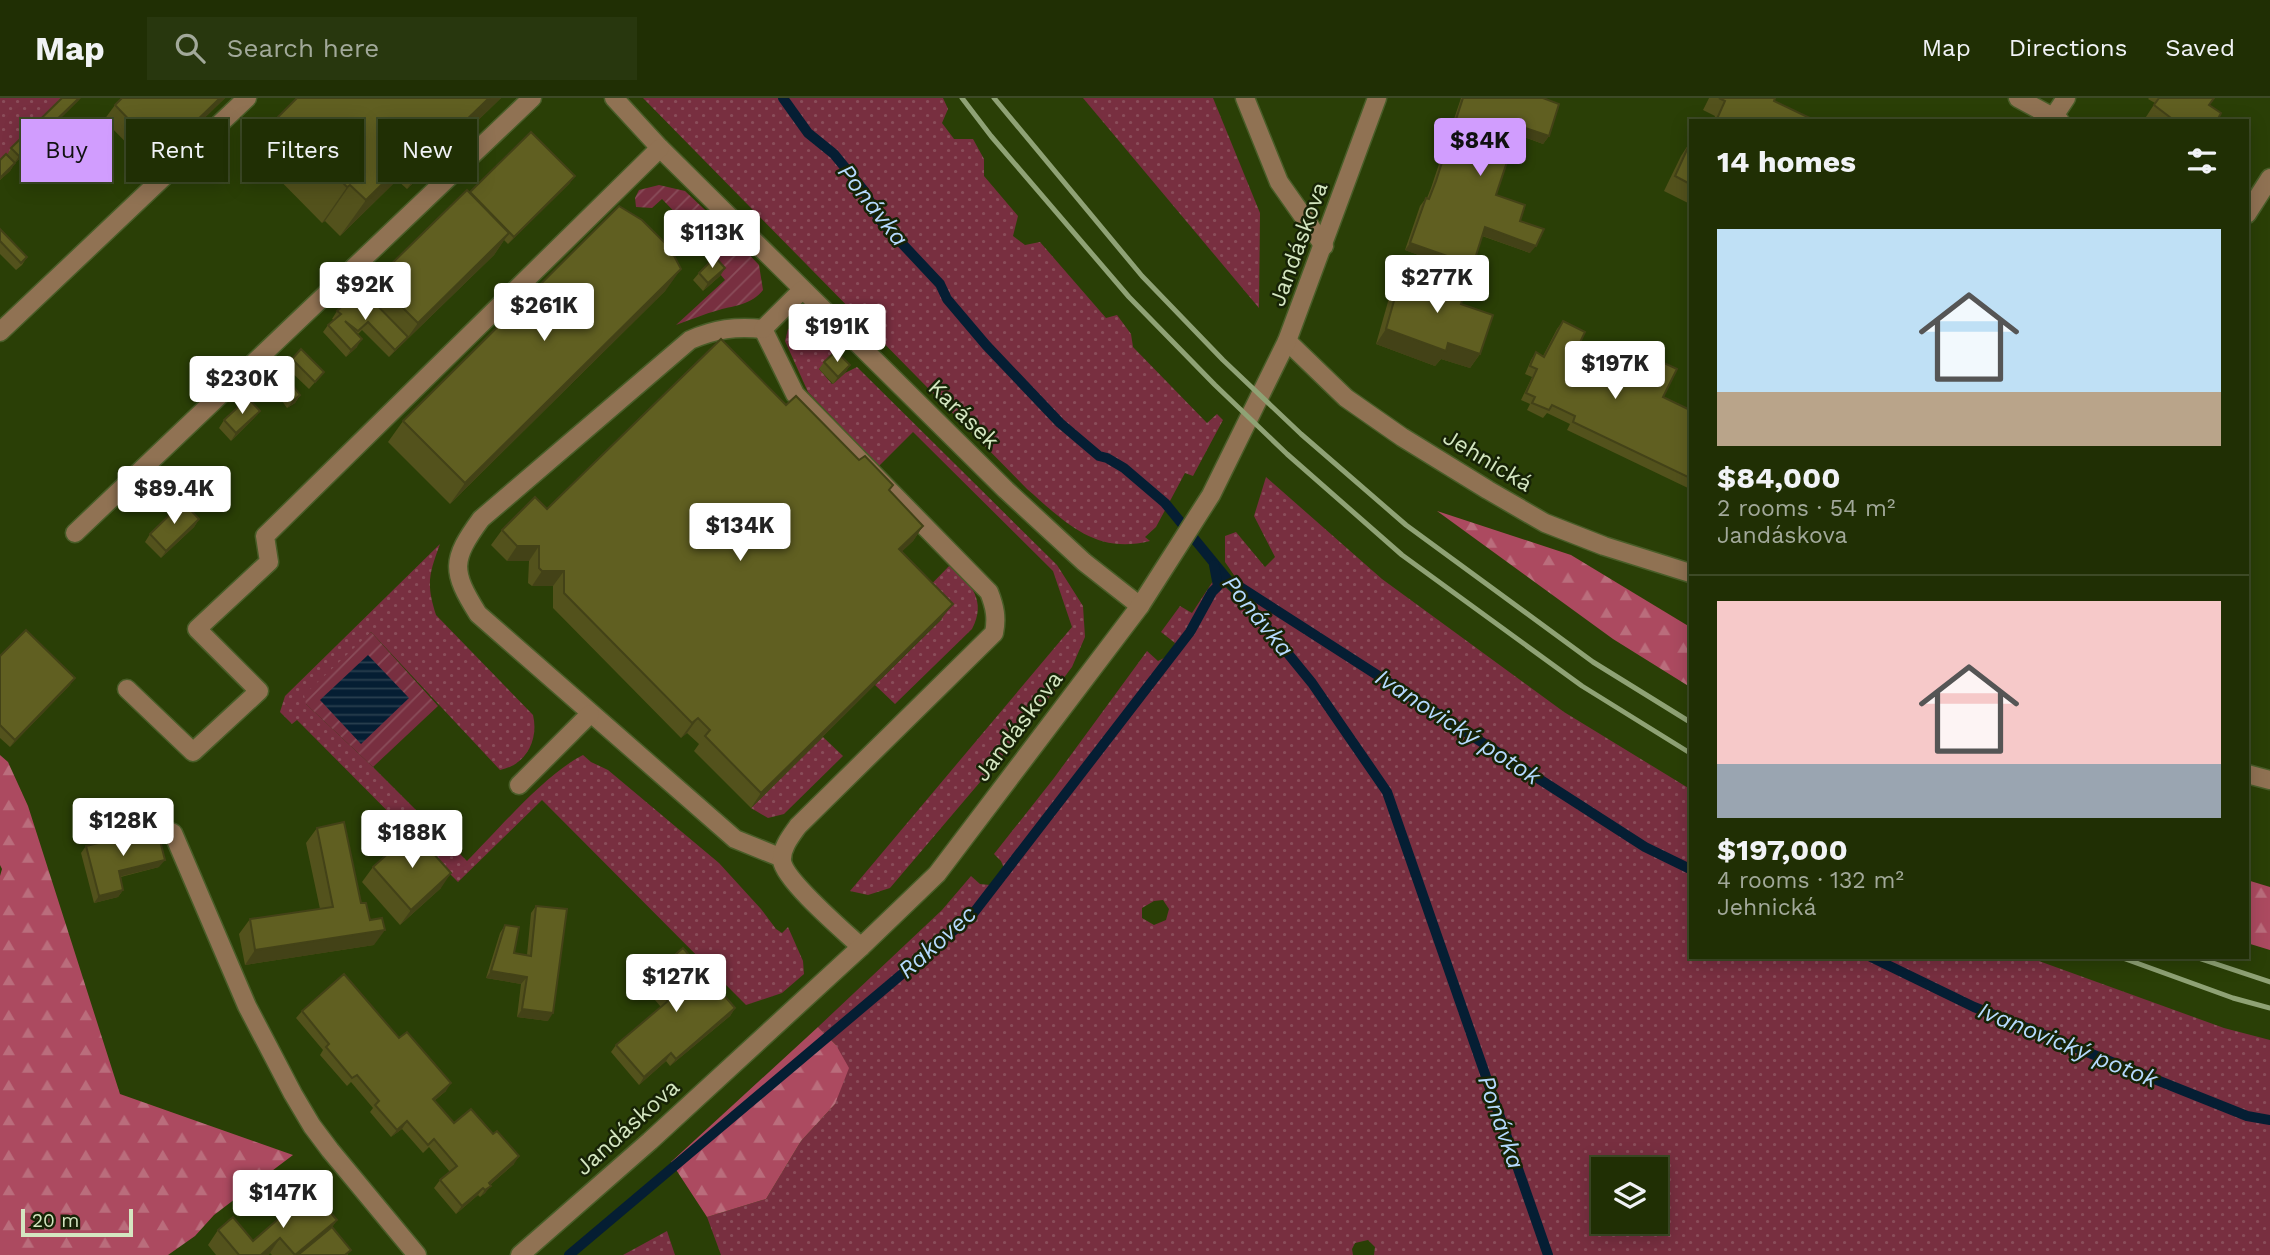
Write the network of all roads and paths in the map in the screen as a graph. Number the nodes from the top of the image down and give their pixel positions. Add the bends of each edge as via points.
1 (247, 98) edge
2 (532, 98) edge
3 (614, 98) edge
4 (1245, 98) edge
5 (1377, 98) edge
6 (2018, 98) edge
7 (2066, 98) edge
8 (2057, 119) edge
9 (660, 148) junction
10 (2270, 178) edge
11 (2249, 211) edge
12 (1324, 246) junction
13 (802, 290) junction
14 (763, 329) junction
15 (0, 332) edge
16 (1287, 341) junction
17 (75, 533) dead end
18 (1689, 573) edge
19 (1140, 606) junction
20 (127, 689) dead end
21 (590, 714) junction
22 (2249, 775) edge
23 (2270, 780) edge
24 (519, 785) dead end
25 (144, 822) dead end
26 (782, 858) junction
27 (860, 947) junction
28 (417, 1255) edge
29 (520, 1255) edge

1 - 15 street
2 - 17 street
3 - 9 street, Karásek
4 - 12 street via 1279,182
5 - 12 street, Jandáskova
6 - 8 street
7 - 8 street
9 - 13 street, Karásek
9 - 20 street via 265,536 269,562 197,629 258,691 193,752
10 - 11 street
12 - 16 street, Jandáskova
13 - 14 street
13 - 19 street, Karásek via 1006,490
14 - 21 street via 728,328 690,340 481,519 466,541 456,565 463,590 478,614
14 - 26 street via 796,394 989,592 996,621 994,634 798,826
16 - 18 street, Jehnická via 1346,398 1545,523
16 - 19 street, Jandáskova via 1205,505
19 - 27 street, Jandáskova via 937,874
21 - 24 street
21 - 26 street via 735,839
22 - 23 street
25 - 28 street via 173,833 247,1006 312,1126
26 - 27 street via 789,877
27 - 29 street, Jandáskova via 650,1142

